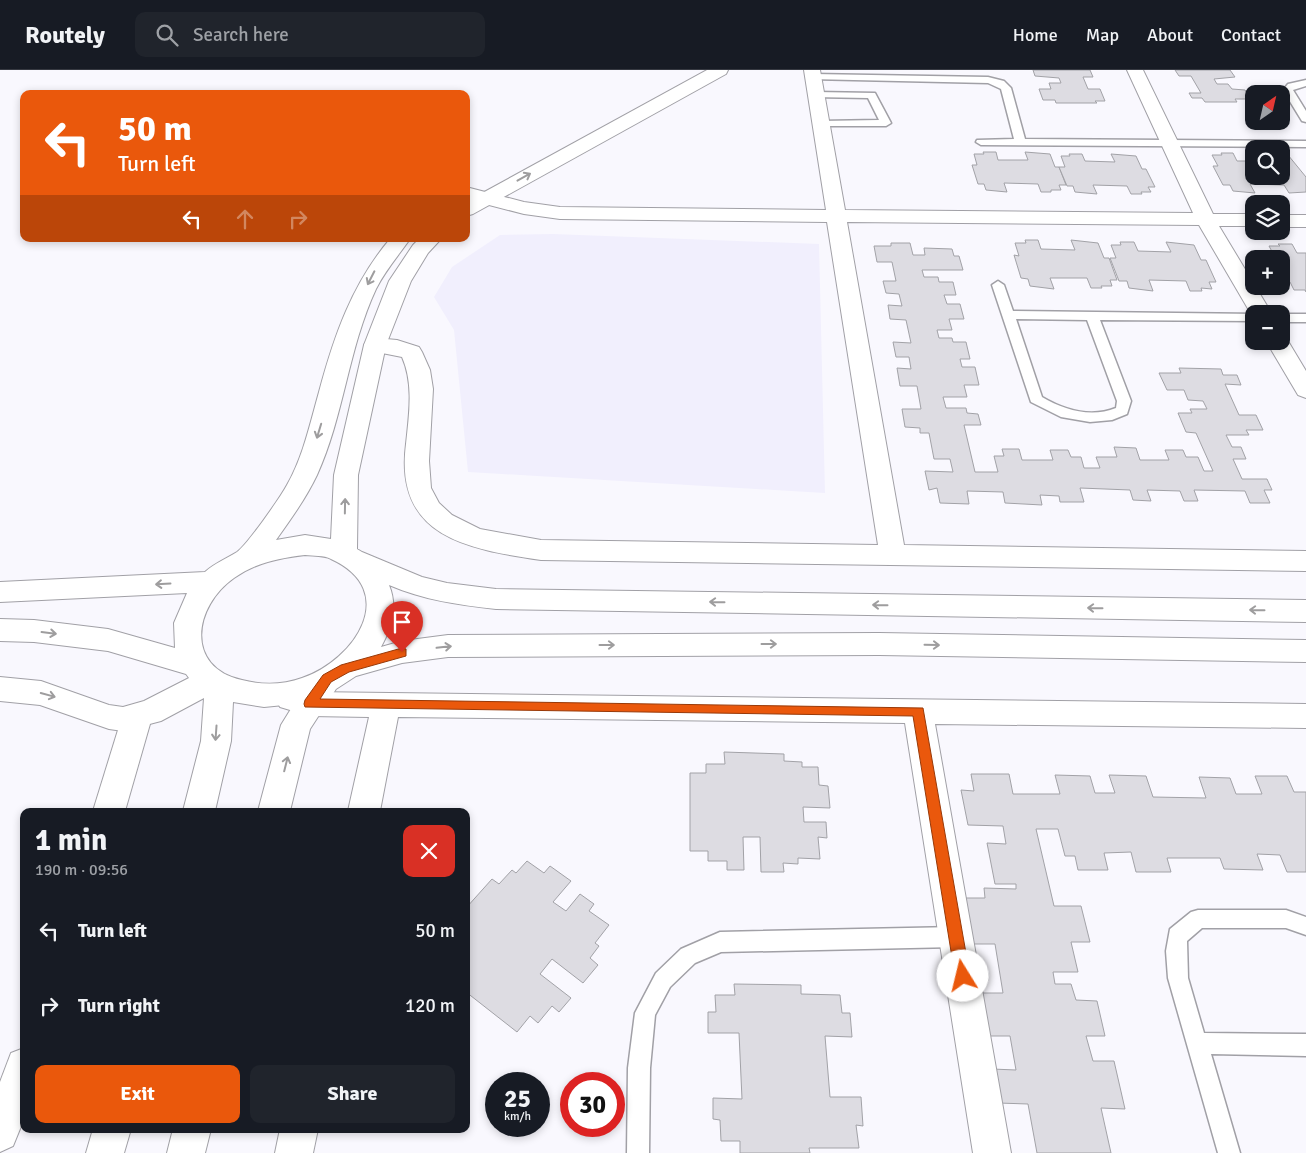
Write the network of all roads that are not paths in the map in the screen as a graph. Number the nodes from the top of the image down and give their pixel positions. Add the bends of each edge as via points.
1 (697, 70) edge
2 (720, 70) edge
3 (1134, 70) edge
4 (812, 77) edge
5 (1306, 83) edge
6 (1306, 119) edge
7 (821, 124) junction
8 (982, 142) dead end
9 (1020, 142) junction
10 (1170, 144) junction
11 (1306, 144) edge
12 (470, 190) edge
13 (470, 193) edge
14 (485, 198) junction
15 (470, 207) edge
16 (835, 216) junction
17 (1206, 220) junction
18 (1245, 220) edge
19 (1290, 221) edge
20 (1306, 221) edge
21 (397, 242) edge
22 (428, 242) edge
23 (998, 285) dead end
24 (1256, 305) edge
25 (1008, 315) junction
26 (1092, 316) junction
27 (1245, 317) edge
28 (1290, 318) edge
29 (1306, 318) edge
30 (375, 345) junction
31 (1282, 350) edge
32 (1306, 390) edge
33 (893, 555) junction
34 (248, 557) junction
35 (350, 557) junction
36 (1306, 561) edge
37 (212, 582) junction
38 (0, 592) edge
39 (1306, 611) edge
40 (0, 630) edge
41 (1306, 650) edge
42 (336, 674) junction
43 (208, 677) junction
44 (0, 689) edge
45 (279, 695) junction
46 (310, 704) junction
47 (386, 705) junction
48 (918, 711) junction
49 (1306, 716) edge
50 (137, 717) junction
51 (109, 808) edge
52 (200, 808) edge
53 (275, 808) edge
54 (365, 808) edge
55 (1306, 926) edge
56 (956, 937) junction
57 (1197, 1043) junction
58 (1306, 1045) edge
59 (20, 1077) edge
60 (111, 1133) edge
61 (191, 1133) edge
62 (298, 1133) edge
63 (0, 1134) edge
64 (105, 1153) edge
65 (186, 1153) edge
66 (294, 1153) edge
67 (638, 1153) edge
68 (992, 1153) edge
69 (1229, 1153) edge

1 - 12 street
14 -> 2 street
3 - 10 street
4 - 7 street
4 - 7 lane via 872,95 886,123
4 - 9 lane via 988,80 1000,83 1006,88
5 - 6 lane via 1288,90
7 - 16 street
8 - 9 lane
9 - 10 lane
10 - 11 lane
10 - 17 street
13 - 14 street
14 - 15 street
14 - 16 street via 560,213
16 - 17 street
16 - 33 street
17 - 18 street
17 - 24 street
19 - 20 street
21 -> 34 street via 371,276 352,324 310,462 295,495
22 - 30 street via 400,280
23 - 25 lane
25 - 26 lane
25 - 26 lane via 1036,399 1050,409 1068,415 1112,416 1122,411 1124,401
26 - 27 lane
28 - 29 lane
30 - 33 street via 411,352 418,366 422,408 416,463 420,495 438,518 465,534 499,544 541,550
35 -> 30 street via 346,475
31 - 32 street
33 - 36 street
34 - 35 street via 276,548 306,546 333,550
34 - 37 street via 222,572
39 -> 35 street via 496,599 417,586
35 - 42 street via 372,576 381,596 380,619 368,645
37 -> 38 street
37 - 43 street via 189,615 185,641
40 -> 43 street via 108,640
42 -> 41 street via 402,652 448,646 879,644
42 - 45 street via 314,686
42 - 46 street
43 - 45 street via 244,694
43 - 50 street via 151,712
43 -> 52 street via 216,741
44 -> 50 street via 41,693 109,717
45 - 46 street
46 - 47 street
53 -> 46 street via 296,725
47 - 48 street
47 - 54 street
48 - 49 street
48 - 56 street
50 - 51 street
55 - 57 lane via 1286,919 1198,919 1177,936 1177,984
56 - 67 lane via 720,942 688,956 663,980 645,1013 639,1068
56 - 68 street
57 - 58 lane
57 - 69 lane
59 - 63 street
60 - 64 street
61 - 65 street
62 - 66 street

